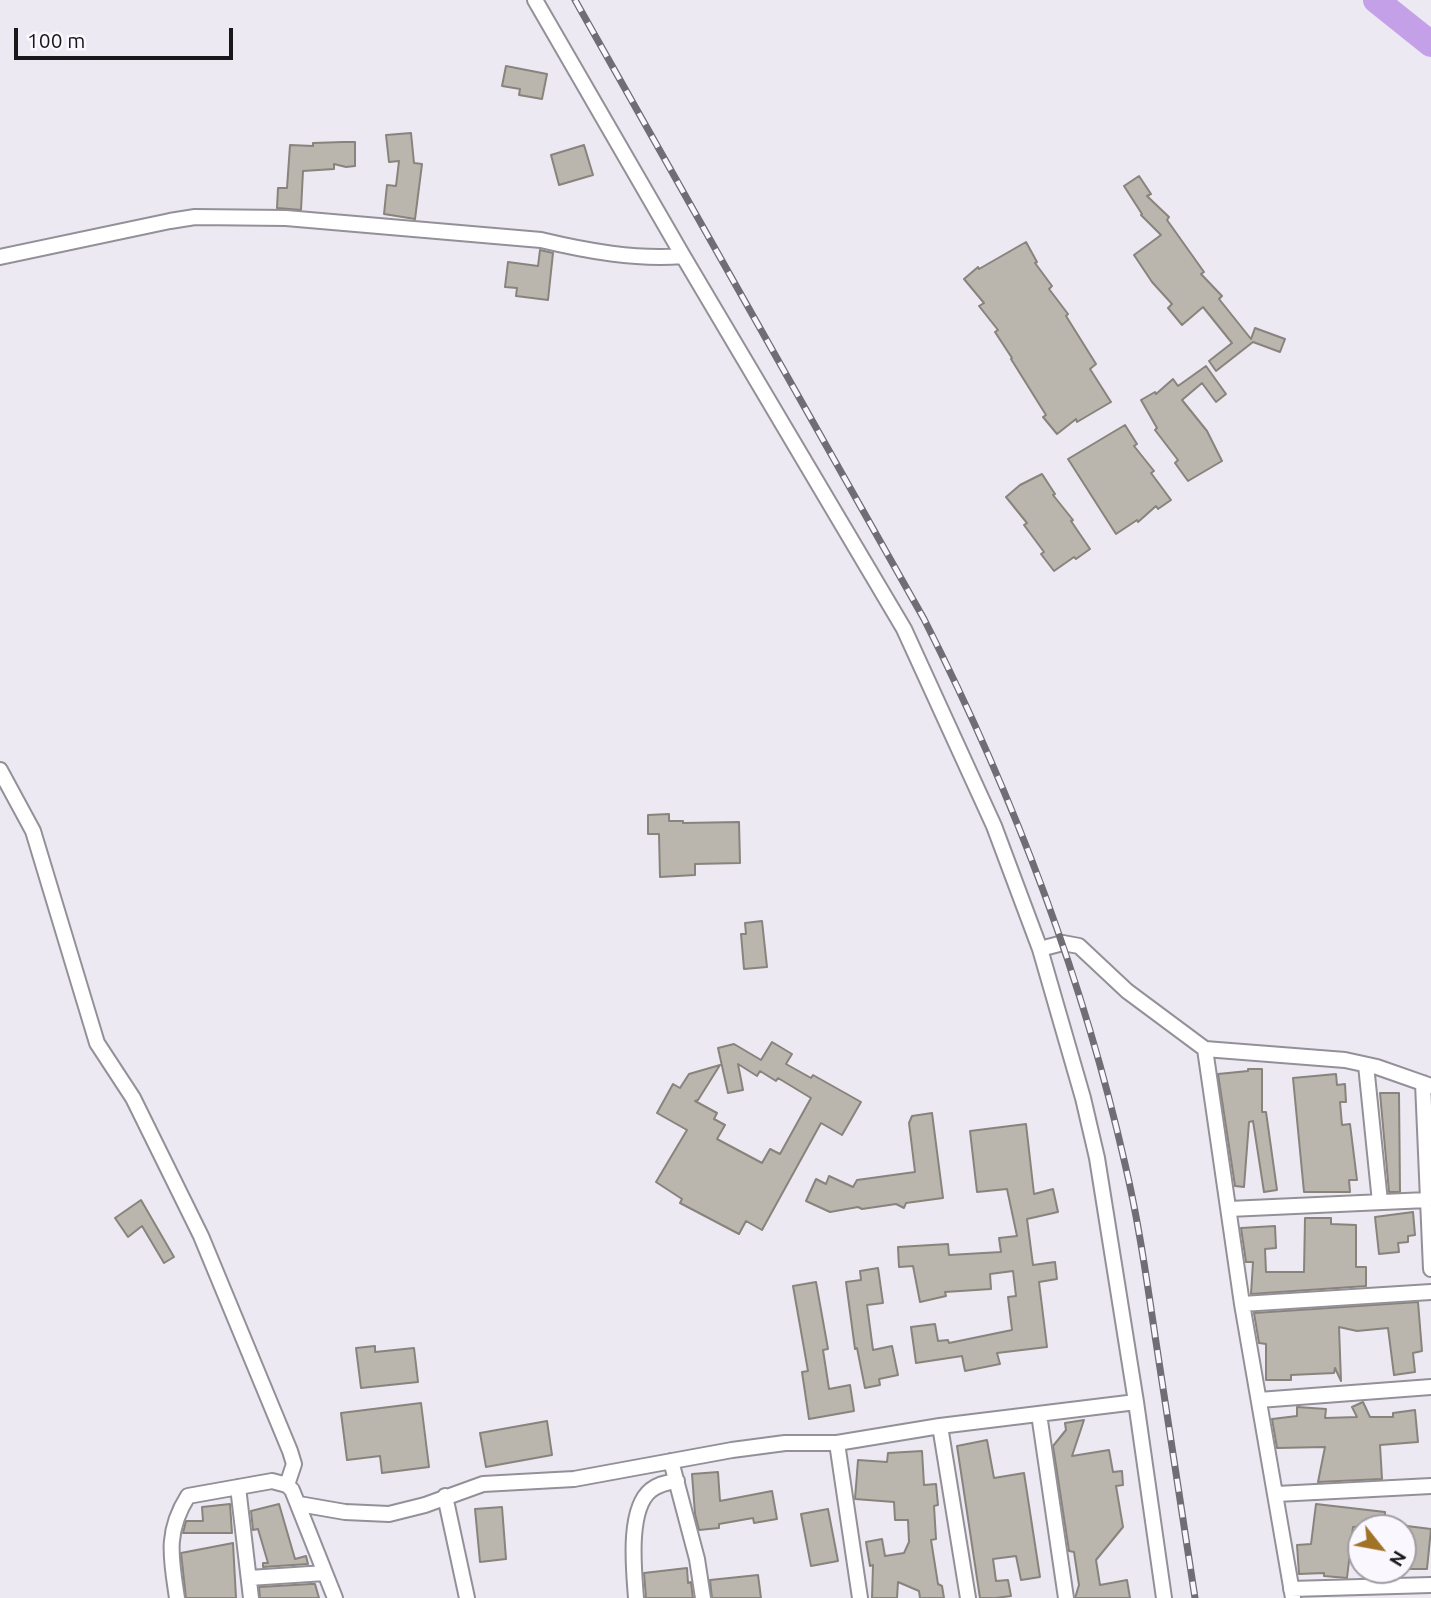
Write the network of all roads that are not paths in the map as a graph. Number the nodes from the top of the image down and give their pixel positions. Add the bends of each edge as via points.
1 (535, 0) edge
2 (683, 256) junction
3 (0, 257) edge
4 (0, 770) edge
5 (1040, 949) junction
6 (1205, 1049) junction
7 (1366, 1065) junction
8 (1427, 1084) edge
9 (1427, 1200) junction
10 (1380, 1202) junction
11 (1229, 1209) junction
12 (1431, 1269) edge
13 (1431, 1292) edge
14 (1242, 1304) junction
15 (1431, 1387) edge
16 (1259, 1400) junction
17 (1136, 1402) junction
18 (1039, 1414) junction
19 (940, 1426) junction
20 (837, 1443) junction
21 (671, 1461) junction
22 (677, 1481) junction
23 (286, 1485) junction
24 (1431, 1486) edge
25 (238, 1487) junction
26 (1276, 1494) junction
27 (445, 1496) junction
28 (299, 1504) junction
29 (325, 1573) junction
30 (249, 1578) junction
31 (1431, 1585) edge
32 (1292, 1593) edge
33 (177, 1598) edge
34 (251, 1598) edge
35 (335, 1598) edge
36 (467, 1598) edge
37 (636, 1598) edge
38 (703, 1598) edge
39 (860, 1598) edge
40 (968, 1598) edge
41 (1066, 1598) edge
42 (1164, 1598) edge

1 - 2 street
2 - 3 street via 643,257 541,240 286,218 195,217
2 - 5 street via 904,629 994,825
4 - 23 street via 33,831 97,1043 133,1098 201,1236 290,1451 294,1464
5 - 6 street via 1063,943 1080,946 1135,997
5 - 17 street via 1097,1158
6 - 7 street via 1314,1056
6 - 11 street
7 - 8 street
7 - 10 street
8 - 9 street
9 - 10 street
9 - 12 street
10 - 11 street
11 - 14 street
13 - 14 street
14 - 16 street
15 - 16 street
16 - 26 street
17 - 18 street
17 - 42 street
18 - 19 street
18 - 41 street
19 - 20 street
19 - 40 street
20 - 21 street via 785,1443
20 - 39 street
21 - 22 street
21 - 27 street via 574,1479 483,1484
22 - 37 street via 649,1491 644,1500 635,1526
22 - 38 street
23 - 25 street via 272,1481
23 - 28 street
24 - 26 street
25 - 30 street
25 - 33 street via 188,1496 180,1509 171,1539
26 - 32 street
27 - 28 street via 389,1514
27 - 36 street
28 - 29 street
29 - 30 street
29 - 35 street
30 - 34 street
31 - 32 street

